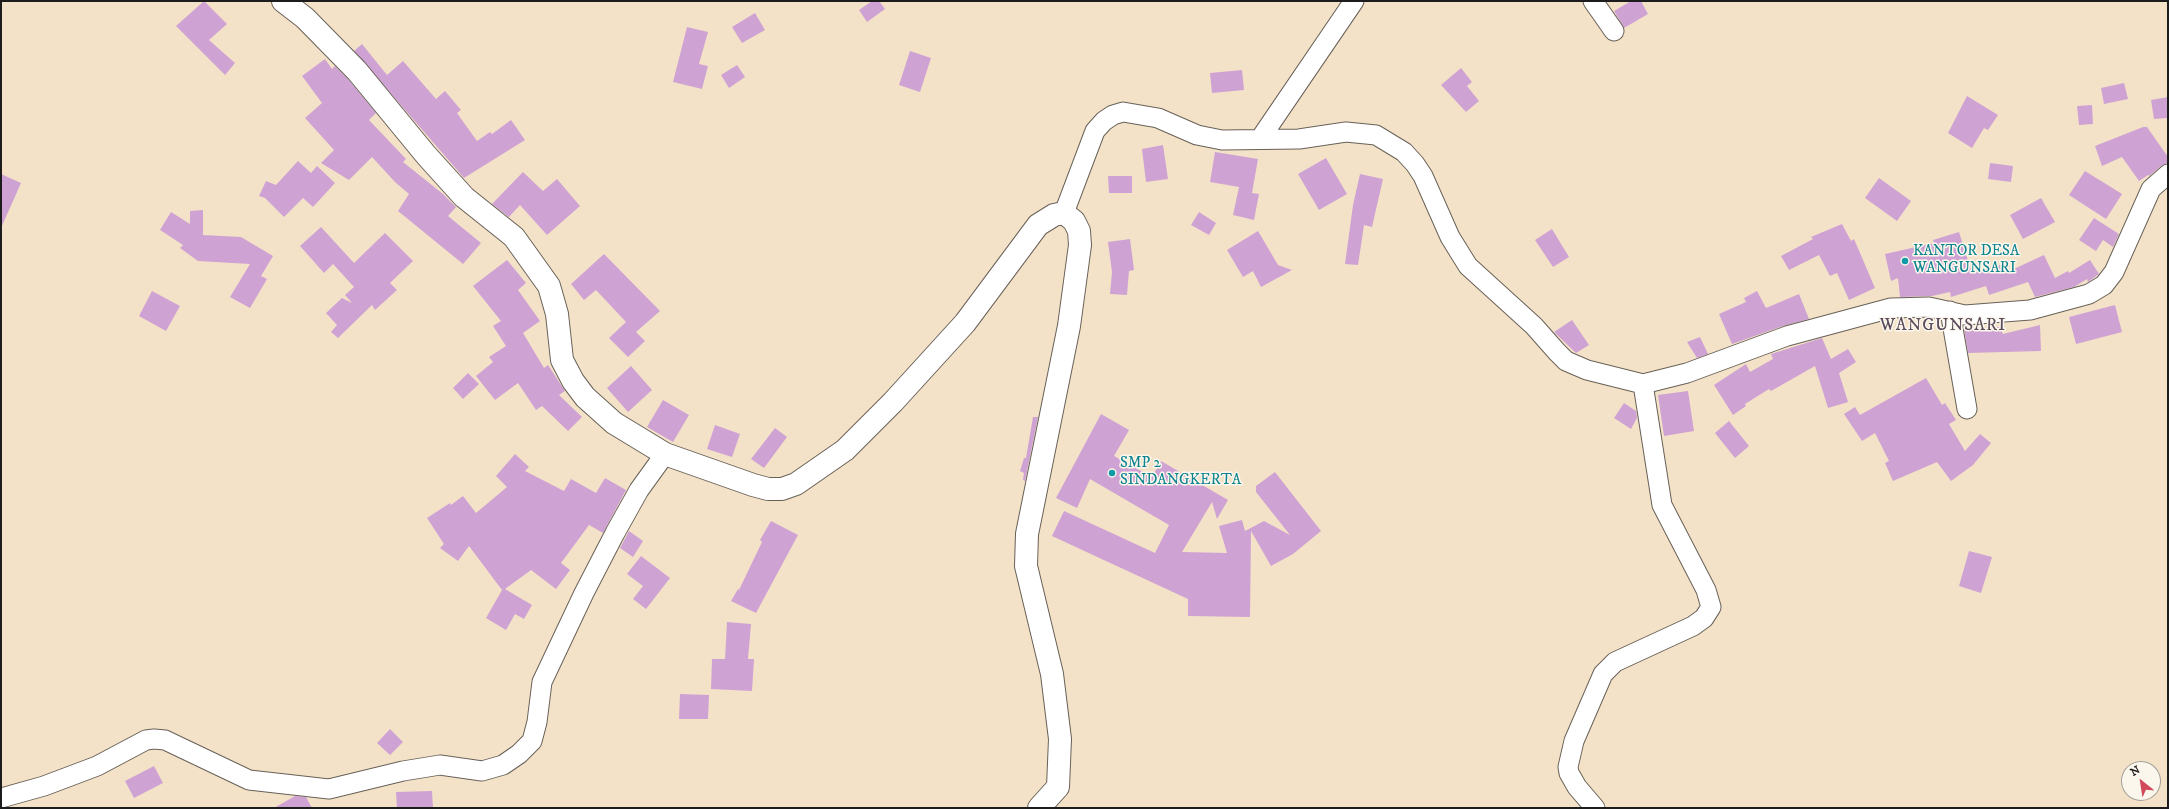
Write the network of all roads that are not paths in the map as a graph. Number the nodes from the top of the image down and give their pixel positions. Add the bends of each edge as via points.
1 (283, 1) edge
2 (1354, 1) edge
3 (1593, 1) edge
4 (1614, 31) dead end
5 (1260, 139) junction
6 (2168, 174) edge
7 (1064, 213) junction
8 (1950, 312) junction
9 (1643, 384) junction
10 (1967, 409) dead end
11 (665, 454) junction
12 (1, 798) edge
13 (1039, 808) edge
14 (1595, 808) edge

1 - 11 street via 305,18 357,70 464,197 514,237 549,286 557,314 562,360 573,381 614,423
2 - 5 street
3 - 4 street
5 - 7 street via 1222,140 1197,135 1158,118 1123,112 1114,115 1104,120 1095,131
5 - 9 street via 1299,139 1346,132 1376,135 1386,140 1404,152 1423,176 1450,237 1468,266 1534,326 1566,361 1587,370
6 - 8 street via 2151,189 2114,272 2104,285 2072,300 2030,310 1965,315
7 - 11 street via 1054,215 1038,225 965,323 888,407 845,450 796,484 782,489 768,489
7 - 13 street via 1074,221 1079,231 1080,245 1069,326 1027,534 1026,566 1052,674 1060,739 1058,787
8 - 9 street via 1929,307 1891,308 1787,336 1687,373
8 - 10 street
9 - 14 street via 1662,505 1706,590 1711,607 1704,618 1693,626 1615,662 1603,674 1574,741 1568,767 1577,787
11 - 12 street via 639,490 615,533 542,682 532,741 503,765 482,771 440,765 329,789 249,780 165,740 154,738 97,766 51,784

